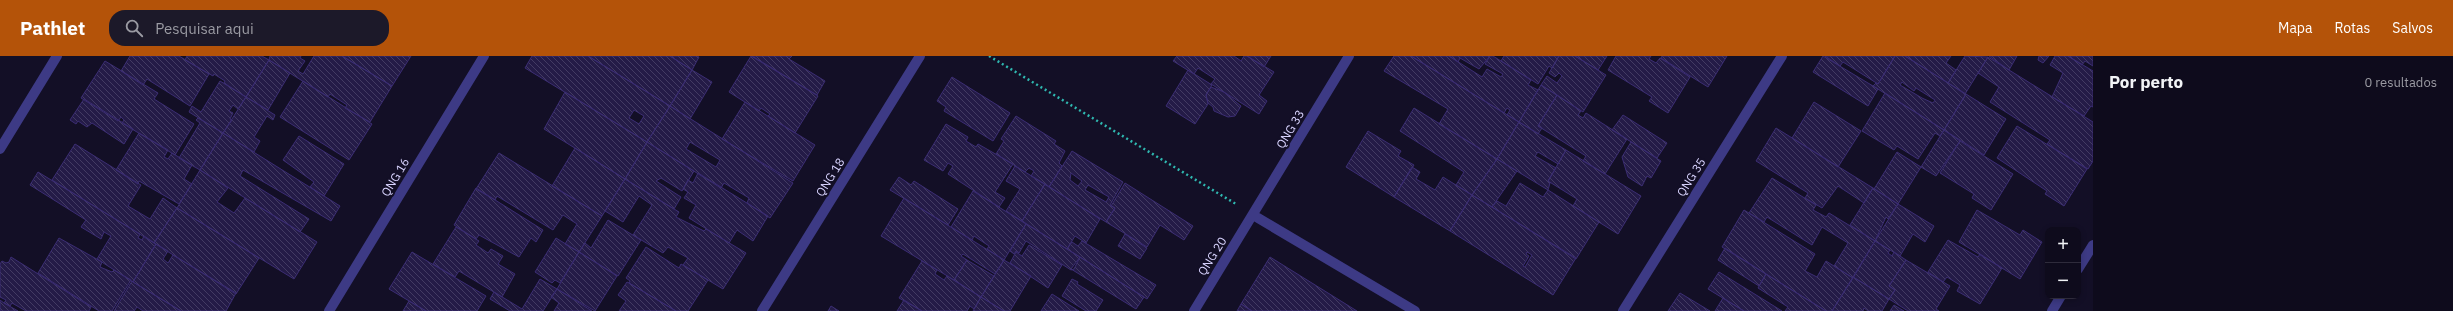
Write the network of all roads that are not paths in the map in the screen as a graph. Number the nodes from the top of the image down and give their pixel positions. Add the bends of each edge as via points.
1 (57, 56) edge
2 (484, 56) edge
3 (920, 56) edge
4 (1349, 56) edge
5 (1782, 56) edge
6 (0, 149) edge
7 (1253, 215) junction
8 (2093, 245) edge
9 (2081, 264) edge
10 (2059, 299) edge
11 (329, 311) edge
12 (762, 311) edge
13 (1194, 311) edge
14 (1415, 311) edge
15 (1623, 311) edge
16 (2052, 311) edge

1 - 6 street
2 - 11 street, QNG 16
3 - 12 street, QNG 18
4 - 7 street, QNG 33
5 - 15 street, QNG 35
7 - 13 street, QNG 20
7 - 14 street
8 - 9 street
10 - 16 street

